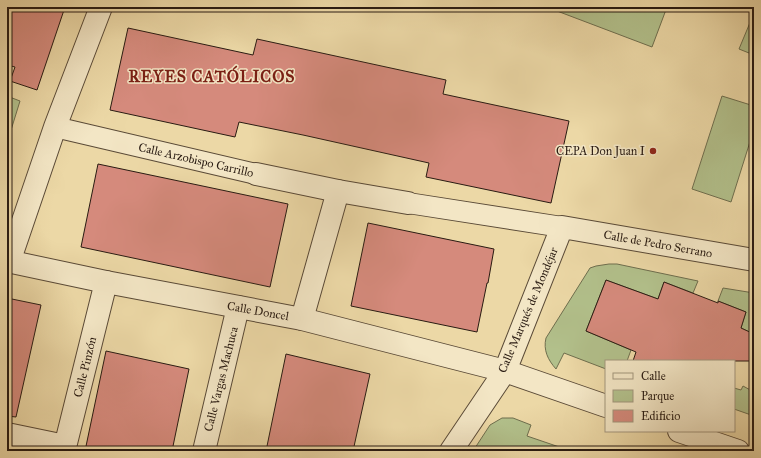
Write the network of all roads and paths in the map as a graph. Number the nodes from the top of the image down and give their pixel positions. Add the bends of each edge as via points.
1 (101, 7) edge
2 (55, 127) junction
3 (256, 174) joint
4 (338, 190) junction
5 (408, 203) joint
6 (562, 227) junction
7 (754, 260) edge
8 (8, 261) edge
9 (106, 282) junction
10 (238, 307) junction
11 (302, 319) junction
12 (505, 371) junction
13 (605, 406) edge
14 (682, 432) edge
15 (7, 434) edge
16 (64, 449) edge
17 (204, 451) edge
18 (451, 451) edge
19 (738, 451) edge

1 - 2 street, Calle Doncel
2 - 3 street, Calle Arzobispo Carrillo
2 - 8 street, Calle Doncel
3 - 4 street, Calle Arzobispo Carrillo
4 - 5 street, Calle Arzobispo Carrillo
4 - 11 street
5 - 6 street, Calle Arzobispo Carrillo
6 - 7 street, Calle de Pedro Serrano
6 - 12 street, Calle Marqués de Mondéjar
8 - 9 street, Calle Doncel
9 - 10 street, Calle Doncel
9 - 16 street, Calle Pinzón
10 - 11 street, Calle Doncel
10 - 17 street, Calle Vargas Machuca
11 - 12 street, Calle Doncel
12 - 13 street, Calle Doncel
12 - 18 street, Calle Marqués de Mondéjar
14 - 19 street
15 - 16 street

